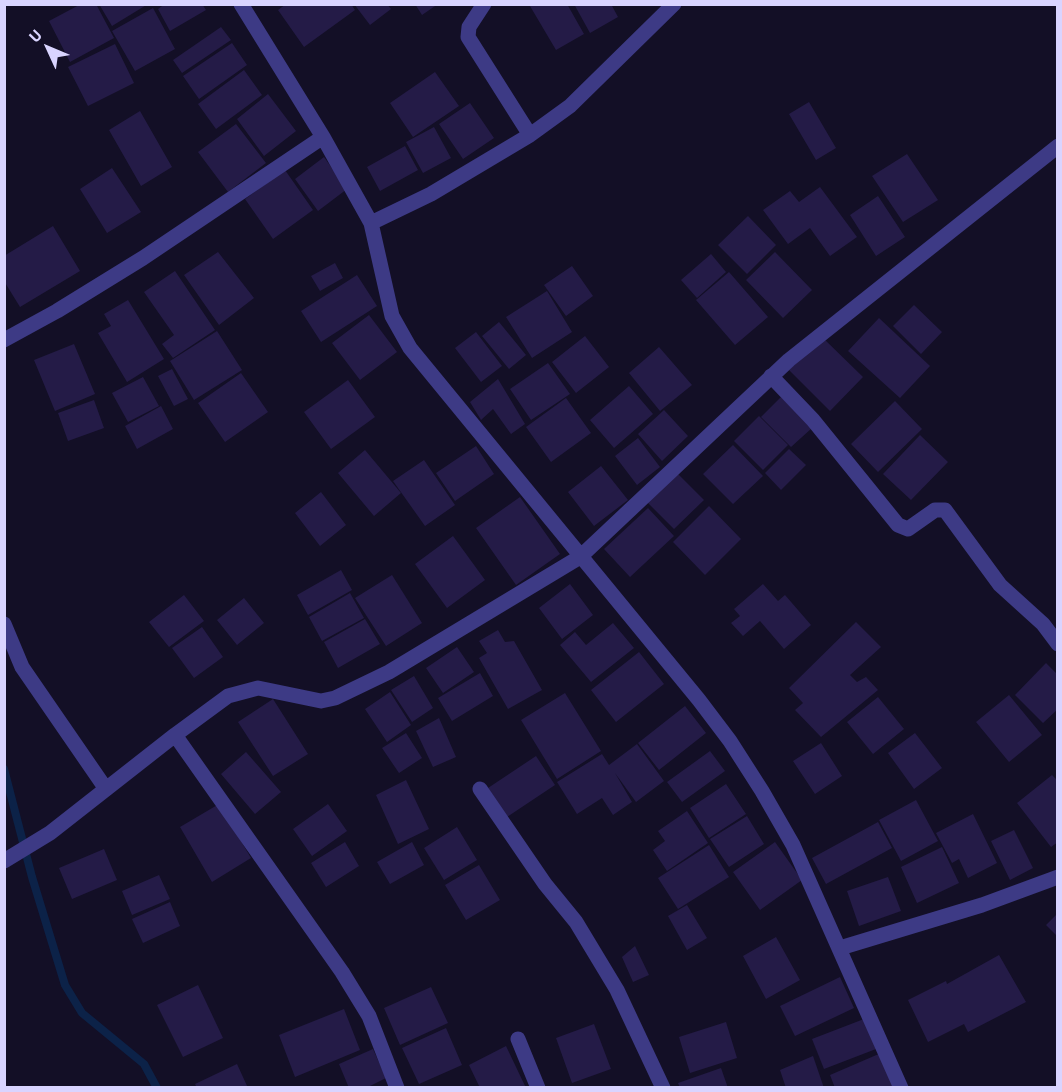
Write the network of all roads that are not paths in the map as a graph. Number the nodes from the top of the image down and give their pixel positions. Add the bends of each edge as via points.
1 (241, 4) edge
2 (484, 4) edge
3 (674, 4) edge
4 (530, 135) junction
5 (323, 137) junction
6 (1058, 146) edge
7 (371, 223) junction
8 (4, 340) edge
9 (771, 376) junction
10 (580, 557) junction
11 (4, 624) edge
12 (1058, 644) edge
13 (175, 735) junction
14 (106, 789) junction
15 (480, 789) dead end
16 (4, 861) edge
17 (1058, 877) edge
18 (840, 948) junction
19 (519, 1039) dead end
20 (397, 1088) edge
21 (538, 1088) edge
22 (663, 1088) edge
23 (901, 1088) edge

1 - 5 street
2 - 4 street via 469,27 468,37
3 - 4 street via 570,106
4 - 7 street via 441,189
5 - 7 street
5 - 8 street via 142,258
6 - 9 street
7 - 10 street via 392,316 410,348
9 - 10 street
9 - 12 street via 813,420 898,525 908,530 935,510 945,510 1000,585
10 - 13 street via 389,672 335,698 321,701 272,690 245,690 219,702
10 - 18 street via 730,741 793,845
11 - 14 street via 22,668
13 - 14 street
13 - 20 street via 342,972 369,1016
14 - 16 street via 50,833
15 - 22 street via 576,922 617,990
17 - 18 street via 982,905
18 - 23 street
19 - 21 street

